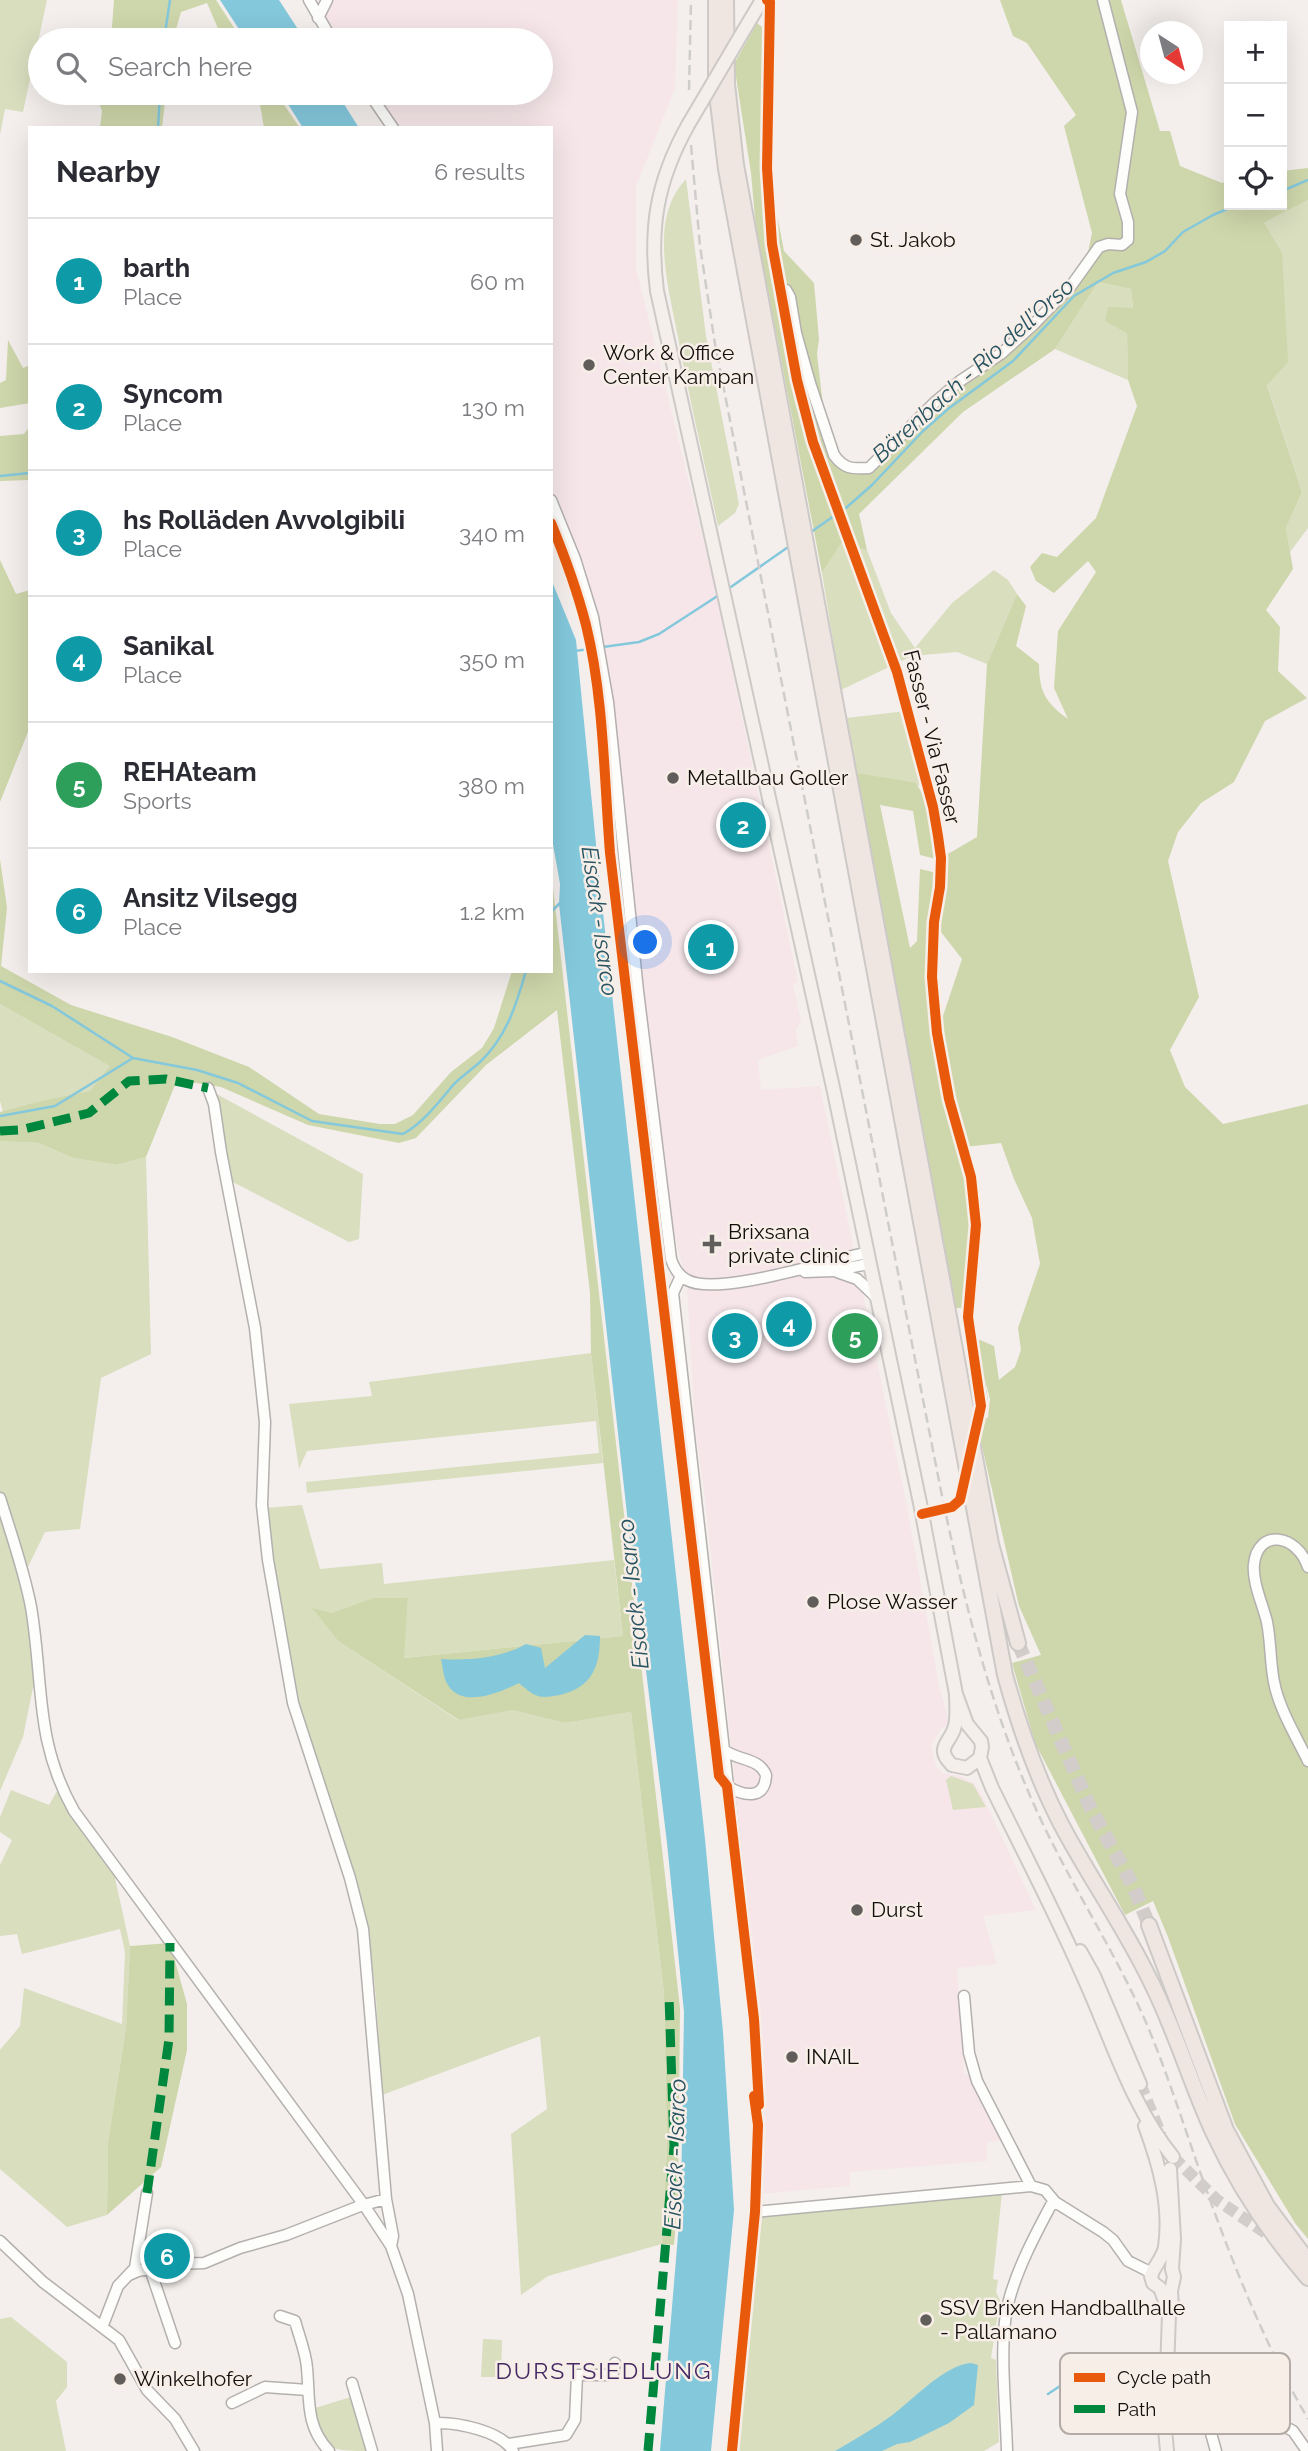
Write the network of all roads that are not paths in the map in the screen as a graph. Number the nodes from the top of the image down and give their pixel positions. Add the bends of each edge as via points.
1 (309, 0) edge
2 (327, 0) edge
3 (716, 0) edge
4 (726, 0) edge
5 (764, 0) edge
6 (1103, 0) edge
7 (318, 18) junction
8 (324, 28) edge
9 (377, 105) edge
10 (392, 126) edge
11 (779, 289) junction
12 (553, 505) edge
13 (208, 1088) dead end
14 (867, 1258) junction
15 (833, 1271) junction
16 (790, 1273) junction
17 (681, 1276) junction
18 (876, 1297) junction
19 (979, 1416) dead end
20 (0, 1498) edge
21 (960, 1500) dead end
22 (922, 1514) junction
23 (1308, 1567) edge
24 (1018, 1643) tunnel mouth
25 (956, 1694) junction
26 (972, 1732) junction
27 (953, 1733) junction
28 (723, 1749) junction
29 (980, 1758) junction
30 (748, 1761) junction
31 (1308, 1761) edge
32 (967, 1768) junction
33 (725, 1771) junction
34 (727, 1786) junction
35 (992, 1788) junction
36 (1038, 1882) junction
37 (1149, 1925) tunnel mouth
38 (964, 1996) dead end
39 (1140, 2084) tunnel mouth
40 (1136, 2099) junction
41 (760, 2105) dead end
42 (1031, 2186) junction
43 (147, 2193) dead end
44 (386, 2199) junction
45 (1055, 2202) junction
46 (364, 2205) junction
47 (755, 2212) dead end
48 (0, 2241) edge
49 (391, 2246) junction
50 (1308, 2261) edge
51 (150, 2269) junction
52 (1172, 2269) junction
53 (1154, 2270) junction
54 (129, 2275) junction
55 (1308, 2278) edge
56 (1165, 2286) junction
57 (280, 2316) dead end
58 (103, 2325) junction
59 (175, 2343) dead end
60 (1168, 2353) edge
61 (615, 2363) dead end
62 (352, 2383) dead end
63 (308, 2390) junction
64 (232, 2403) dead end
65 (435, 2423) junction
66 (1290, 2429) edge
67 (1211, 2434) edge
68 (511, 2447) edge
69 (194, 2451) edge
70 (329, 2451) edge
71 (372, 2451) edge
72 (437, 2451) edge
73 (1007, 2451) edge
74 (1216, 2451) edge
75 (1307, 2451) edge

1 - 7 street
2 - 7 street
3 - 55 highway via 716,86 726,169 1005,1675 1047,1796 1154,1987 1212,2131 1242,2189
4 - 24 highway via 727,84 736,165 988,1530
5 - 11 street, Fasser - Via Fasser via 770,2 767,168
5 - 14 main road, bridge via 672,154 654,224 654,267
6 - 11 street via 1132,112 1120,194 1128,240 1099,247 1071,286 1033,325 960,381 869,468 848,469 834,455 810,383 790,298 786,290
7 - 8 street
9 - 10 street
11 - 19 street, Fasser - Via Fasser via 813,442 894,660 937,826 941,859 932,977 945,1081 971,1177 976,1225 968,1317 981,1398
12 - 17 street via 575,559 601,653 666,1227 671,1259
13 - 44 street via 255,1328 265,1422 262,1505 293,1703 363,1930
14 - 15 street
14 - 16 street
14 - 18 main road
15 - 16 street
15 - 18 street via 857,1279
16 - 17 street via 706,1284
17 - 28 street via 673,1293
18 - 22 main road
20 - 46 street via 31,1607 46,1744 61,1788
21 - 22 street via 952,1507
22 - 25 main road
23 - 31 street via 1297,1547 1285,1540 1263,1547 1254,1566 1269,1630 1274,1683
25 - 26 main road
25 - 27 main road
26 - 27 main road
26 - 29 main road via 981,1741
27 - 32 main road via 945,1744 946,1758 952,1765
28 - 30 street
28 - 33 street
29 - 32 main road
29 - 35 main road
30 - 33 street
30 - 34 street via 764,1770 766,1781 760,1791 743,1795
32 - 35 main road
33 - 34 street
34 - 41 street
35 - 36 main road
36 - 39 main road via 1056,1904 1094,1976
36 - 40 main road
37 - 50 highway via 1230,2139 1268,2206
38 - 42 street via 969,2053 977,2081
40 - 52 main road via 1172,2163
40 - 53 main road via 1162,2180 1165,2247
42 - 45 street via 1045,2190
42 - 47 street
43 - 54 street via 137,2261
44 - 46 street
44 - 49 street
45 - 53 street via 1113,2240 1135,2266
45 - 73 street via 1008,2301
46 - 49 street
46 - 51 street via 204,2263
48 - 58 street via 43,2282
49 - 65 street via 408,2294
51 - 54 street
51 - 59 street
52 - 53 main road via 1163,2265
52 - 56 main road via 1174,2277
53 - 56 main road via 1152,2280
54 - 58 street via 118,2286
56 - 60 main road
57 - 63 street via 295,2321
58 - 69 street via 126,2349 147,2390 175,2419
61 - 68 street via 608,2375 578,2375 575,2420 569,2432
62 - 71 street
63 - 64 street via 265,2387
63 - 70 street via 316,2433
65 - 68 street via 493,2434
65 - 72 street
66 - 75 street
67 - 74 street

